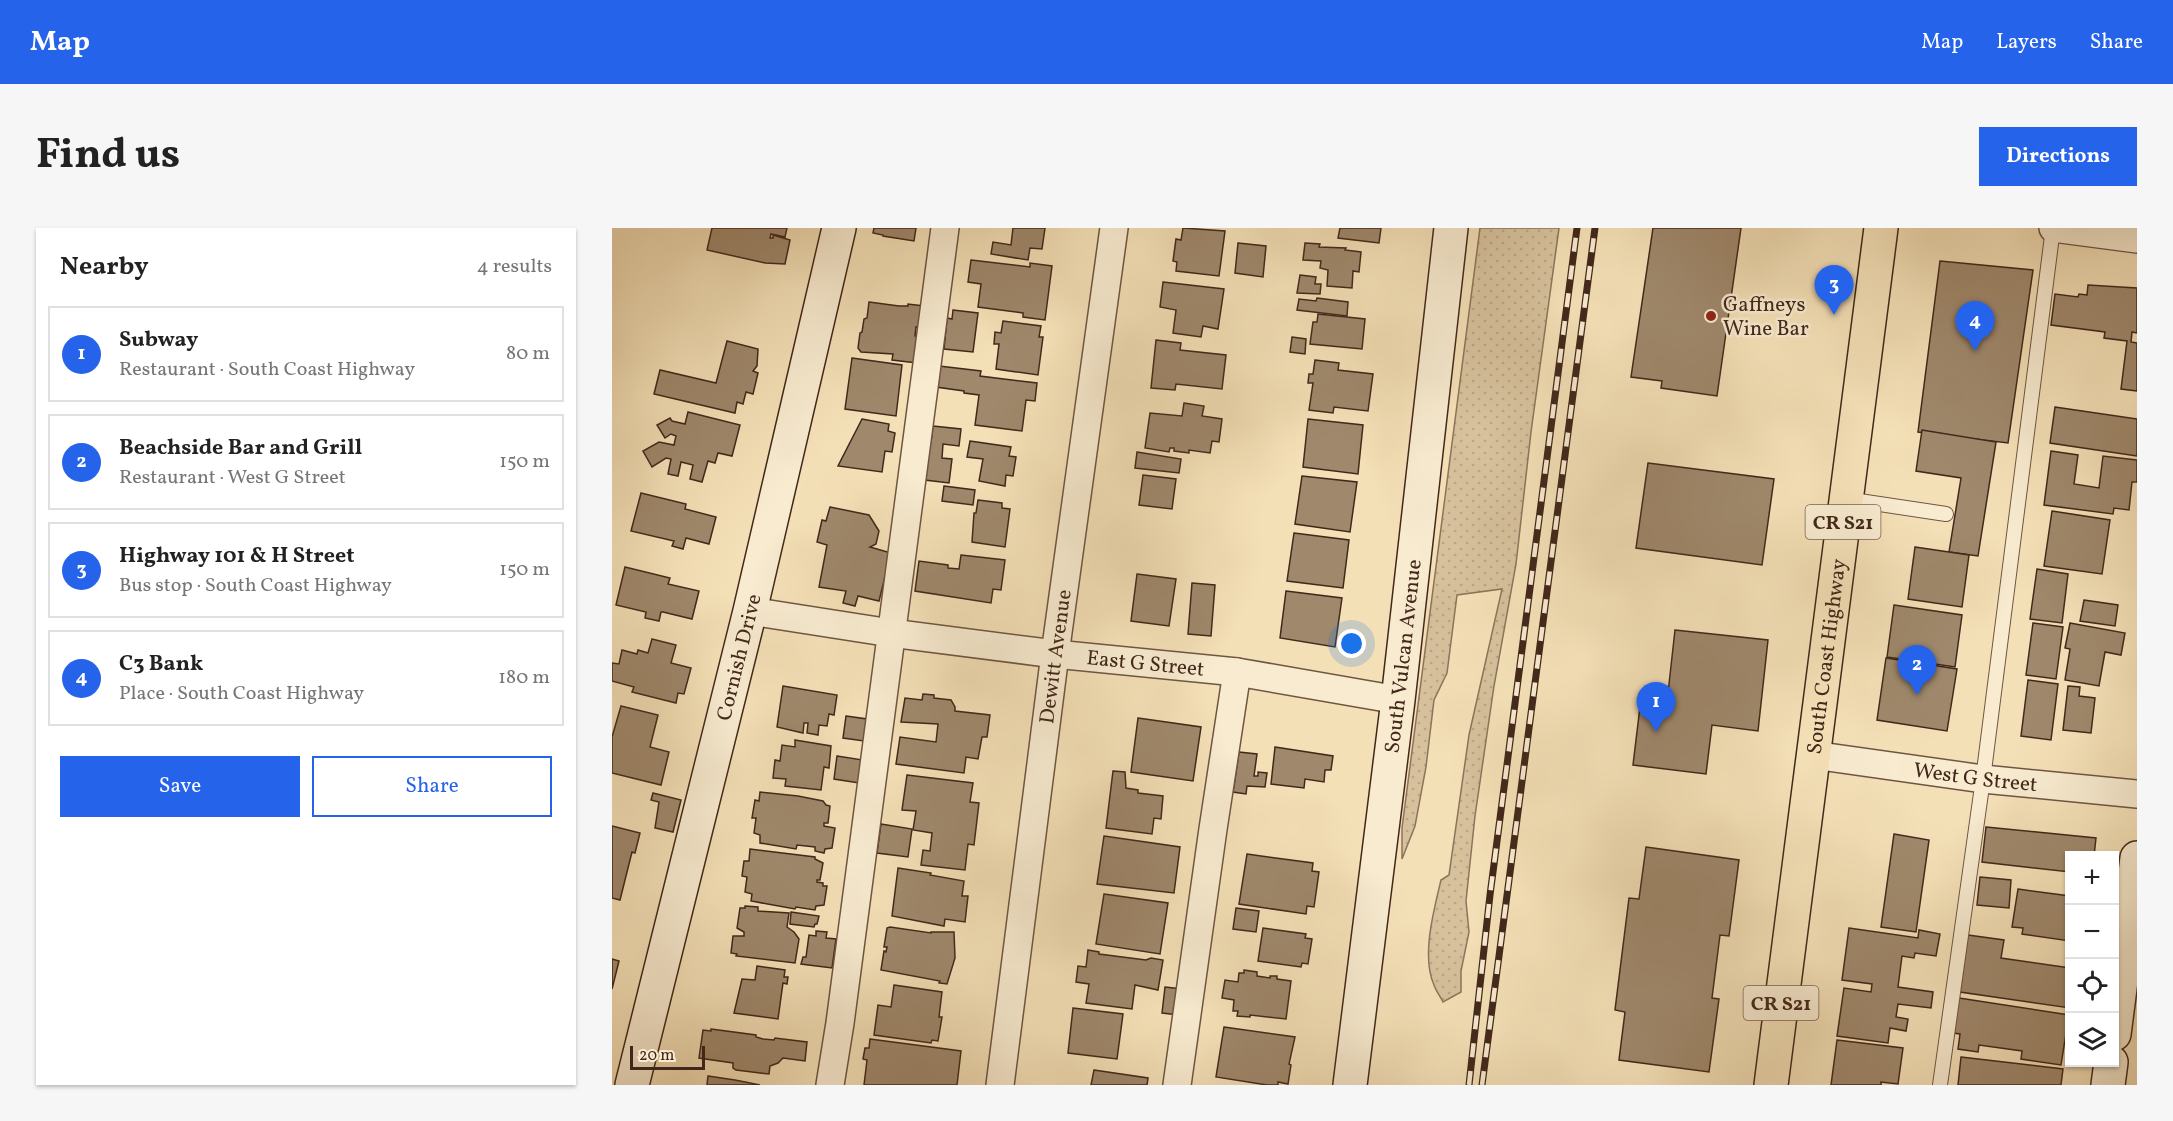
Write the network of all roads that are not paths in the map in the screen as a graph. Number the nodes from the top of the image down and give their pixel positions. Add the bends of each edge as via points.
1 (839, 228) edge
2 (945, 228) edge
3 (1114, 228) edge
4 (1451, 228) edge
5 (1881, 228) edge
6 (2053, 228) edge
7 (2137, 239) edge
8 (1846, 500) junction
9 (1946, 514) dead end
10 (750, 610) junction
11 (891, 633) junction
12 (1055, 654) junction
13 (1237, 672) junction
14 (1398, 700) junction
15 (1814, 755) junction
16 (1983, 779) junction
17 (2137, 794) edge
18 (2137, 858) edge
19 (2118, 1013) edge
20 (2110, 1067) edge
21 (632, 1085) edge
22 (830, 1085) edge
23 (1000, 1085) edge
24 (1177, 1085) edge
25 (1350, 1085) edge
26 (1771, 1085) edge
27 (1940, 1085) edge
28 (2108, 1085) edge

1 - 10 street, Cornish Drive
2 - 11 street
3 - 12 street, Dewitt Avenue
4 - 14 street, South Vulcan Avenue
5 - 8 main road, South Coast Highway / CR S21
6 - 7 street
6 - 16 lane
8 - 9 lane
8 - 15 main road, South Coast Highway / CR S21
10 - 11 street, East G Street
10 - 21 street, Cornish Drive
11 - 12 street, East G Street
11 - 22 street
12 - 13 street, East G Street
12 - 23 street, Dewitt Avenue
13 - 14 street, East G Street
13 - 24 street
14 - 25 street, South Vulcan Avenue
15 - 16 street, West G Street
15 - 26 main road, South Coast Highway / CR S21
16 - 17 street, West G Street
16 - 27 lane
18 - 19 street
20 - 28 street

